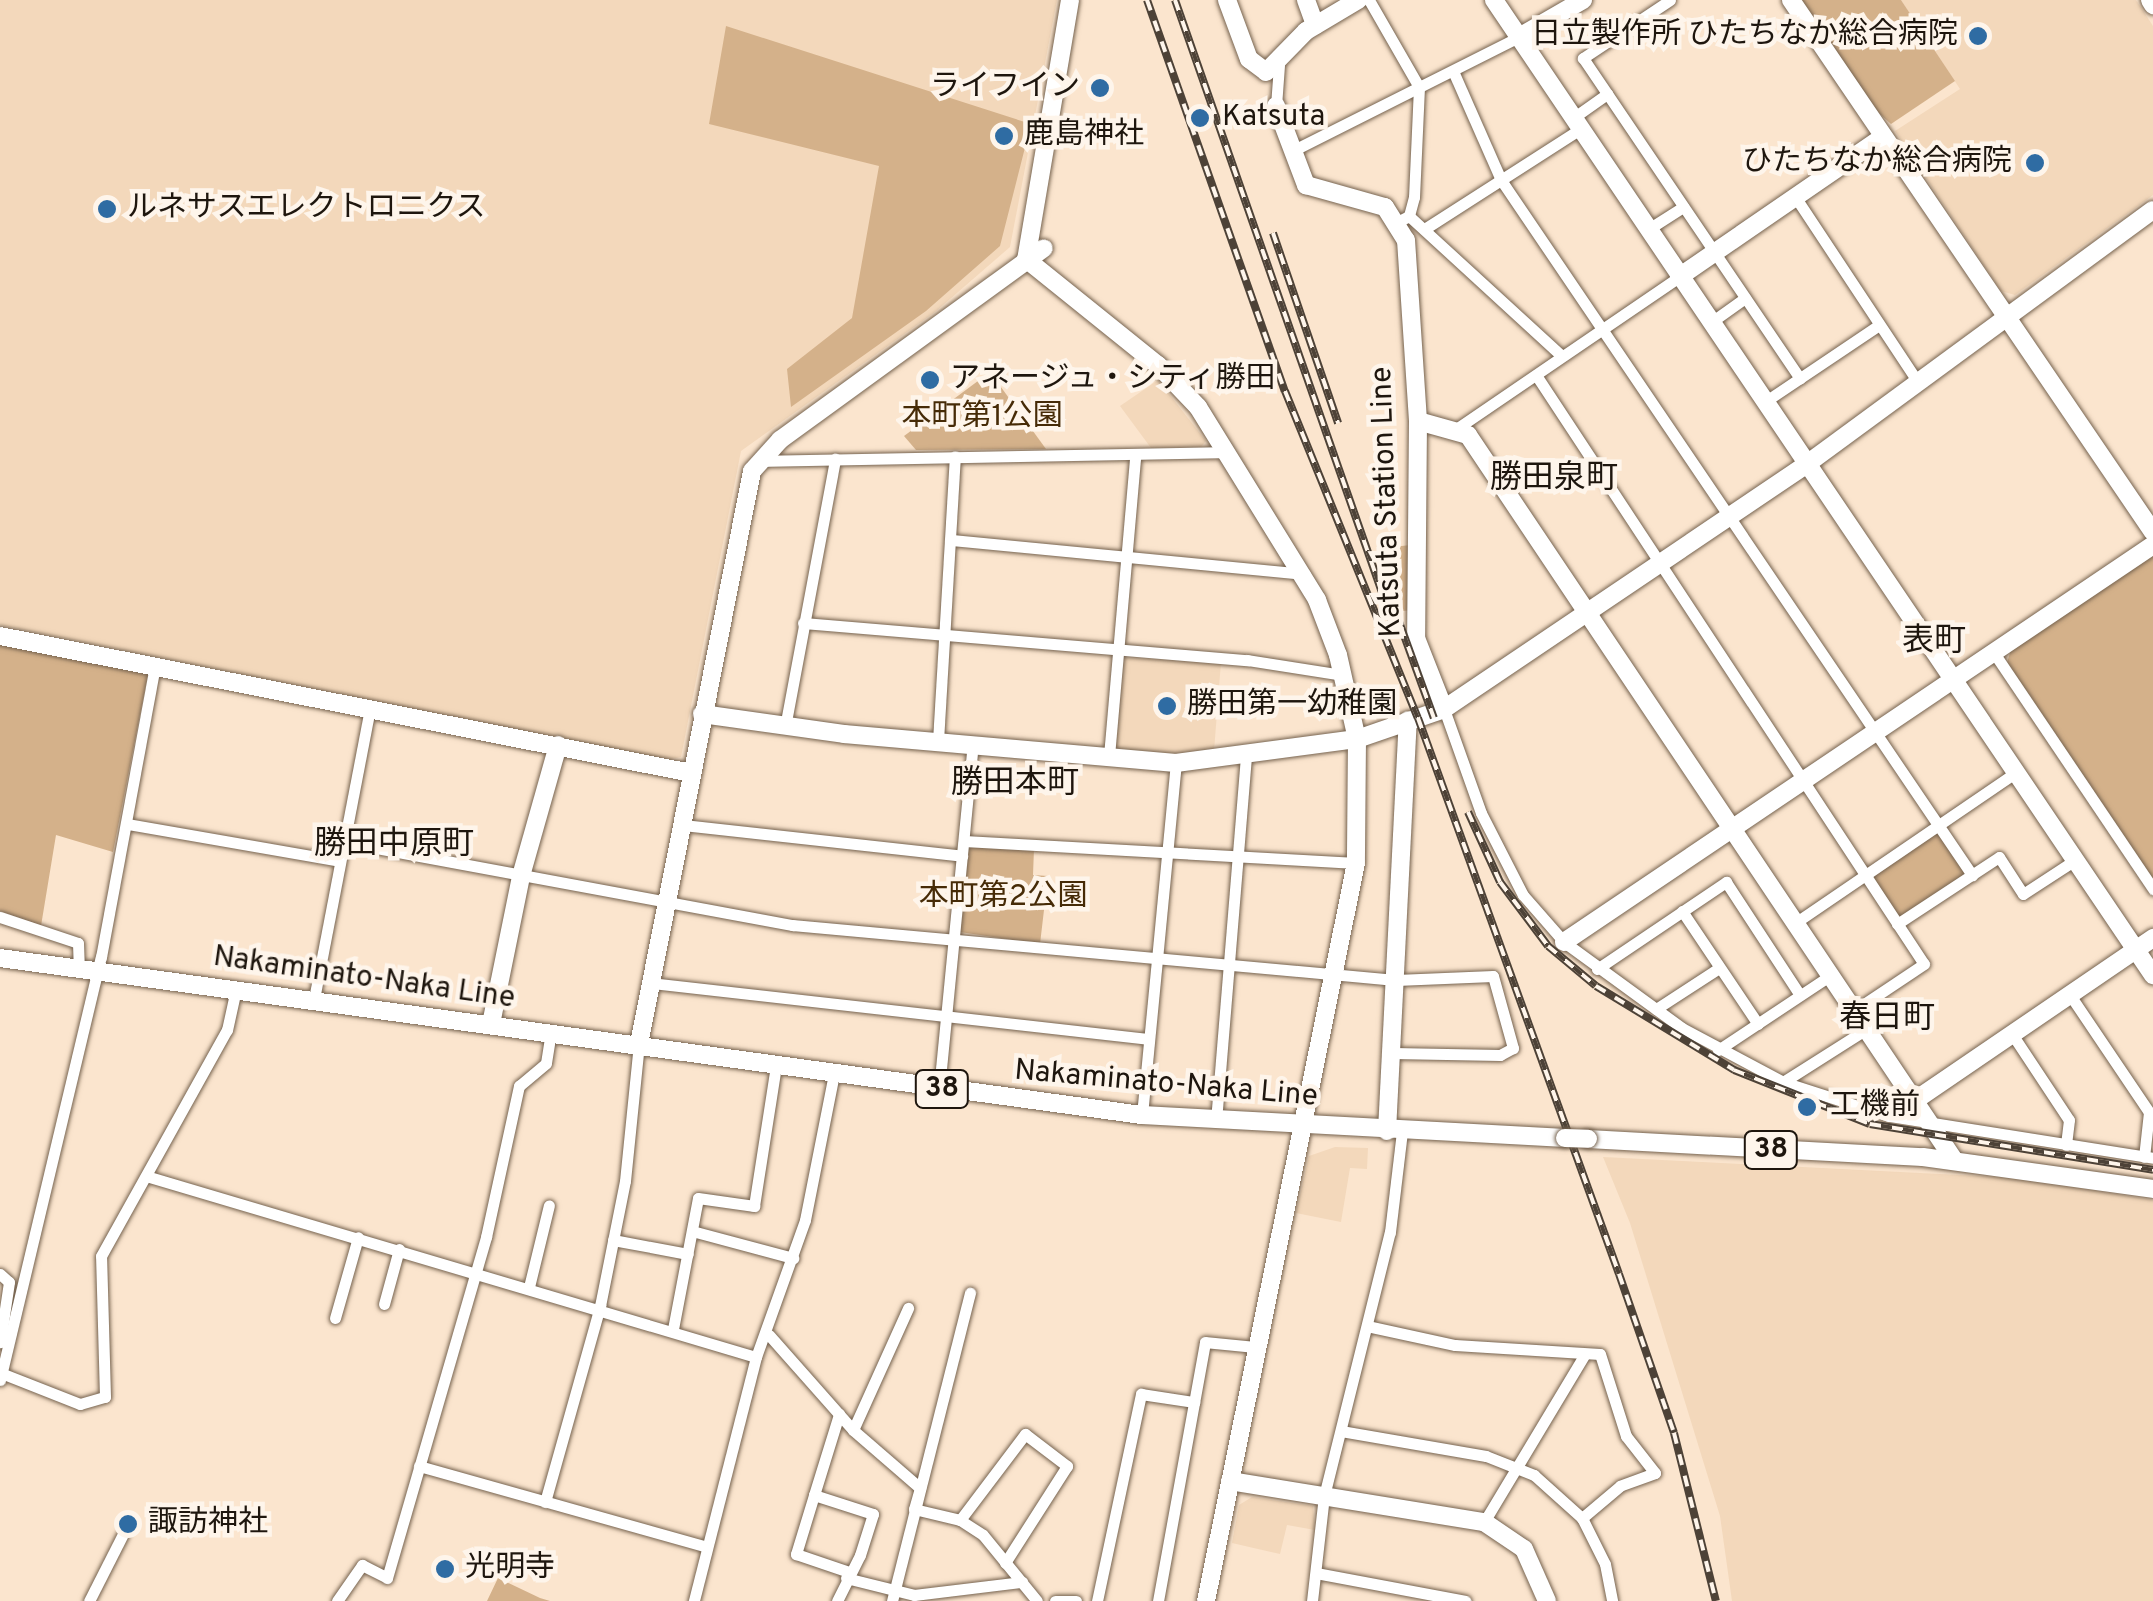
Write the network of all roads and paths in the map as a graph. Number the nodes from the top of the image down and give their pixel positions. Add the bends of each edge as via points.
1 (1070, 0) edge
2 (1227, 0) edge
3 (1306, 0) edge
4 (1358, 0) edge
5 (1369, 0) edge
6 (1494, 0) edge
7 (1584, 0) edge
8 (1670, 0) edge
9 (1791, 0) edge
10 (1315, 25) junction
11 (1519, 38) junction
12 (1270, 68) junction
13 (1452, 71) junction
14 (1419, 86) junction
15 (1608, 94) junction
16 (1276, 106) junction
17 (1576, 123) junction
18 (1883, 138) junction
19 (1292, 151) junction
20 (1502, 180) junction
21 (1796, 198) junction
22 (1683, 207) junction
23 (2153, 210) edge
24 (1404, 219) junction
25 (1426, 228) junction
26 (1647, 230) junction
27 (1044, 248) dead end
28 (1715, 252) junction
29 (1026, 259) junction
30 (1679, 277) junction
31 (1745, 298) junction
32 (2005, 315) junction
33 (1710, 323) junction
34 (1879, 324) junction
35 (1601, 329) junction
36 (1562, 356) junction
37 (1536, 374) junction
38 (1800, 379) junction
39 (1918, 382) junction
40 (1763, 404) junction
41 (1418, 421) junction
42 (1459, 427) junction
43 (1226, 452) junction
44 (1135, 456) junction
45 (955, 458) junction
46 (835, 460) junction
47 (758, 461) junction
48 (1807, 464) junction
49 (1729, 516) junction
50 (2153, 532) edge
51 (952, 540) junction
52 (2153, 544) edge
53 (1124, 558) junction
54 (1660, 563) junction
55 (1304, 574) junction
56 (1588, 612) junction
57 (804, 623) junction
58 (0, 636) edge
59 (945, 639) junction
60 (1994, 653) junction
61 (1118, 654) junction
62 (155, 665) junction
63 (1343, 675) junction
64 (1953, 682) junction
65 (370, 708) junction
66 (1444, 710) junction
67 (702, 714) junction
68 (1408, 721) junction
69 (785, 727) junction
70 (1875, 735) junction
71 (1357, 740) junction
72 (938, 741) junction
73 (558, 745) junction
74 (973, 745) junction
75 (1246, 755) junction
76 (1110, 756) junction
77 (1176, 763) junction
78 (2016, 772) junction
79 (691, 773) junction
80 (1804, 782) junction
81 (128, 824) junction
82 (683, 825) junction
83 (1937, 825) junction
84 (1734, 829) junction
85 (964, 840) junction
86 (344, 842) junction
87 (1167, 852) junction
88 (962, 856) junction
89 (1237, 856) junction
90 (2075, 860) junction
91 (340, 861) junction
92 (1356, 863) junction
93 (1864, 874) junction
94 (1972, 875) junction
95 (521, 876) junction
96 (2153, 888) edge
97 (667, 905) junction
98 (1682, 911) junction
99 (0, 917) edge
100 (1796, 923) junction
101 (1897, 924) junction
102 (2153, 938) edge
103 (956, 940) junction
104 (1564, 942) junction
105 (2136, 950) junction
106 (0, 958) edge
107 (1156, 960) junction
108 (1226, 964) junction
109 (1597, 968) junction
110 (1719, 968) junction
111 (88, 969) junction
112 (1334, 973) junction
113 (1832, 975) junction
114 (2153, 975) edge
115 (1396, 980) junction
116 (651, 983) junction
117 (236, 989) junction
118 (1800, 995) junction
119 (2070, 995) junction
120 (314, 999) junction
121 (1656, 1010) junction
122 (1855, 1010) junction
123 (948, 1017) junction
124 (491, 1024) junction
125 (1758, 1024) junction
126 (1868, 1028) junction
127 (551, 1032) junction
128 (2012, 1034) junction
129 (1149, 1038) junction
130 (640, 1044) junction
131 (1718, 1050) junction
132 (1392, 1054) junction
133 (776, 1066) junction
134 (834, 1074) junction
135 (1783, 1082) junction
136 (939, 1089) junction
137 (1916, 1099) junction
138 (1142, 1116) junction
139 (1216, 1120) junction
140 (1932, 1125) junction
141 (1298, 1126) junction
142 (1395, 1131) junction
143 (2066, 1145) junction
144 (2149, 1157) edge
145 (1954, 1160) junction
146 (146, 1176) junction
147 (2153, 1189) edge
148 (548, 1205) dead end
149 (692, 1231) junction
150 (358, 1238) junction
151 (613, 1240) junction
152 (399, 1249) junction
153 (688, 1254) junction
154 (793, 1258) junction
155 (473, 1271) junction
156 (0, 1274) edge
157 (529, 1288) junction
158 (970, 1292) dead end
159 (384, 1304) dead end
160 (600, 1306) junction
161 (908, 1308) dead end
162 (334, 1318) dead end
163 (1367, 1326) junction
164 (673, 1329) junction
165 (769, 1334) junction
166 (0, 1342) edge
167 (1255, 1347) junction
168 (1586, 1354) junction
169 (756, 1357) junction
170 (1, 1375) edge
171 (1194, 1402) junction
172 (839, 1414) junction
173 (853, 1430) junction
174 (1341, 1431) junction
175 (1516, 1464) junction
176 (419, 1466) junction
177 (1230, 1480) junction
178 (920, 1488) junction
179 (814, 1495) junction
180 (1324, 1496) junction
181 (545, 1502) junction
182 (914, 1509) junction
183 (1582, 1518) junction
184 (960, 1520) junction
185 (1484, 1522) junction
186 (123, 1534) dead end
187 (703, 1546) junction
188 (1005, 1563) junction
189 (1316, 1572) junction
190 (847, 1575) junction
191 (1022, 1582) junction
192 (894, 1596) edge
193 (89, 1601) edge
194 (338, 1601) edge
195 (694, 1601) edge
196 (837, 1601) edge
197 (1037, 1601) edge
198 (1055, 1601) edge
199 (1076, 1601) edge
200 (1097, 1601) edge
201 (1158, 1601) edge
202 (1206, 1601) edge
203 (1312, 1601) edge
204 (1465, 1601) edge
205 (1547, 1601) edge
206 (1612, 1601) edge

1 - 29 street
2 - 12 street via 1249,59
3 - 10 street
4 - 10 street
5 - 14 street
6 - 11 street
7 - 11 street
8 - 15 street via 1583,58
9 - 18 street
10 - 12 street
11 - 13 street
11 - 17 street
12 - 16 street
12 - 16 street
13 - 14 street
13 - 20 street
14 - 19 street
14 - 24 street
15 - 17 street
15 - 22 street
16 - 19 street
17 - 20 street
17 - 26 street
18 - 21 street
18 - 32 street
19 - 24 street via 1306,185 1373,202
20 - 25 street
20 - 35 street
21 - 28 street
21 - 34 street
22 - 26 street
22 - 28 street
23 - 32 street
24 - 25 street
24 - 41 street, Katsuta Station Line
25 - 36 street
26 - 30 street
27 - 29 street
28 - 30 street
28 - 31 street
29 - 43 street via 1175,380
29 - 47 street
30 - 33 street
30 - 35 street
31 - 33 street
31 - 38 street
32 - 39 street
32 - 50 street
33 - 40 street
34 - 38 street
34 - 39 street
35 - 36 street
35 - 49 street
36 - 37 street
37 - 42 street
37 - 54 street
38 - 40 street
39 - 48 street
40 - 48 street
41 - 42 street
41 - 66 street, Katsuta Station Line via 1416,638
42 - 56 street
43 - 44 street
43 - 55 street
44 - 45 street
44 - 53 street
45 - 46 street
45 - 51 street
46 - 47 street
46 - 57 street
47 - 67 street
48 - 49 street
48 - 64 street
49 - 54 street
49 - 70 street
51 - 53 street
51 - 59 street
52 - 60 street
53 - 55 street
53 - 61 street
54 - 56 street
54 - 80 street
55 - 63 street
56 - 66 street
56 - 84 street
57 - 59 street
57 - 69 street
58 - 62 street
59 - 61 street
59 - 72 street
60 - 64 street
60 - 96 street
61 - 63 street via 1247,660
61 - 76 street
62 - 65 street
62 - 81 street
63 - 71 street
64 - 70 street
64 - 78 street
65 - 73 street
65 - 86 street
66 - 68 street
66 - 104 street via 1498,852 1522,895
67 - 69 street
67 - 79 street
68 - 71 street
68 - 115 street
69 - 72 street
70 - 80 street
70 - 83 street
71 - 75 street
71 - 92 street
72 - 74 street
73 - 79 street
73 - 95 street
74 - 76 street
74 - 85 street
75 - 77 street
75 - 89 street
76 - 77 street
77 - 87 street
78 - 83 street
78 - 90 street
79 - 82 street
80 - 84 street
80 - 93 street
81 - 91 street
81 - 111 street
82 - 88 street
82 - 97 street
83 - 93 street
83 - 94 street
84 - 100 street
84 - 104 street
85 - 87 street
85 - 88 street
86 - 91 street
86 - 95 street
87 - 89 street
87 - 107 street
88 - 103 street
89 - 92 street
89 - 108 street
90 - 94 street via 2023,894 1999,857
90 - 105 street
91 - 120 street
92 - 112 street
93 - 100 street
93 - 101 street
94 - 101 street
95 - 97 street
95 - 124 street
97 - 103 street via 792,926
97 - 116 street
98 - 109 street
98 - 110 street
98 - 118 street via 1726,882
99 - 111 street via 78,943
100 - 113 street
101 - 122 street via 1924,964
102 - 105 street
103 - 107 street
103 - 123 street
104 - 109 street
105 - 114 street
105 - 119 street
106 - 111 street, Nakaminato-Naka Line / 38
107 - 108 street
107 - 129 street
108 - 112 street
108 - 139 street
109 - 121 street
110 - 121 street
110 - 125 street
111 - 117 street, Nakaminato-Naka Line / 38
111 - 170 street
112 - 115 street
112 - 141 street
113 - 118 street
113 - 122 street
115 - 132 street
115 - 132 street via 1493,976 1512,1048 1500,1055
116 - 123 street
116 - 130 street
117 - 120 street, Nakaminato-Naka Line / 38
117 - 146 street via 227,1030
118 - 125 street
119 - 128 street
119 - 144 street via 2149,1112
120 - 124 street, Nakaminato-Naka Line / 38
121 - 131 street
122 - 126 street
123 - 129 street
123 - 136 street
124 - 127 street, Nakaminato-Naka Line / 38
125 - 131 street
126 - 135 street
126 - 137 street
127 - 130 street, Nakaminato-Naka Line / 38
127 - 155 street via 546,1063 519,1086
128 - 137 street
128 - 143 street via 2069,1120
129 - 138 street
130 - 133 street, Nakaminato-Naka Line / 38
130 - 151 street via 639,1088
131 - 135 street
132 - 142 street
133 - 134 street, Nakaminato-Naka Line / 38
133 - 149 street via 754,1206 698,1198
134 - 136 street, Nakaminato-Naka Line / 38
134 - 154 street
135 - 140 street
136 - 138 street, Nakaminato-Naka Line / 38
137 - 140 street
138 - 139 street, Nakaminato-Naka Line / 38
139 - 141 street, Nakaminato-Naka Line / 38
140 - 143 street
140 - 145 street
141 - 142 street, Nakaminato-Naka Line / 38
141 - 167 street
142 - 145 street, Nakaminato-Naka Line / 38, bridge
142 - 163 street via 1390,1232
143 - 144 street
145 - 147 street, Nakaminato-Naka Line / 38
146 - 150 street
146 - 170 street via 101,1256 105,1397 80,1404
148 - 157 street
149 - 153 street
149 - 154 street
150 - 152 street
150 - 162 street
151 - 153 street
151 - 160 street
152 - 155 street
152 - 159 street
153 - 164 street
154 - 165 street
155 - 157 street
155 - 176 street
156 - 166 street via 9,1282
157 - 160 street
158 - 178 street
160 - 164 street
160 - 181 street
161 - 173 street
163 - 168 street via 1456,1345
163 - 174 street
164 - 169 street
165 - 169 street
165 - 172 street
167 - 171 street via 1205,1342
167 - 177 street
168 - 175 street
168 - 183 street via 1600,1354 1626,1436 1655,1473 1620,1486
169 - 187 street
171 - 200 street via 1141,1394
171 - 201 street
172 - 173 street
172 - 179 street
173 - 178 street
174 - 175 street
174 - 180 street
175 - 183 street
175 - 185 street
176 - 181 street
176 - 194 street via 387,1578 362,1565
177 - 180 street
177 - 202 street
178 - 182 street
179 - 190 street via 796,1554
179 - 190 street via 873,1514
180 - 185 street
180 - 189 street
181 - 187 street
182 - 184 street
182 - 192 street
183 - 206 street via 1606,1564
184 - 188 street via 983,1535
184 - 188 street via 1025,1434 1067,1466
185 - 205 street via 1524,1549
186 - 193 street
187 - 195 street
188 - 191 street
189 - 203 street
189 - 204 street via 1437,1590
190 - 192 street
190 - 196 street
191 - 192 street
191 - 197 street
198 - 199 street

